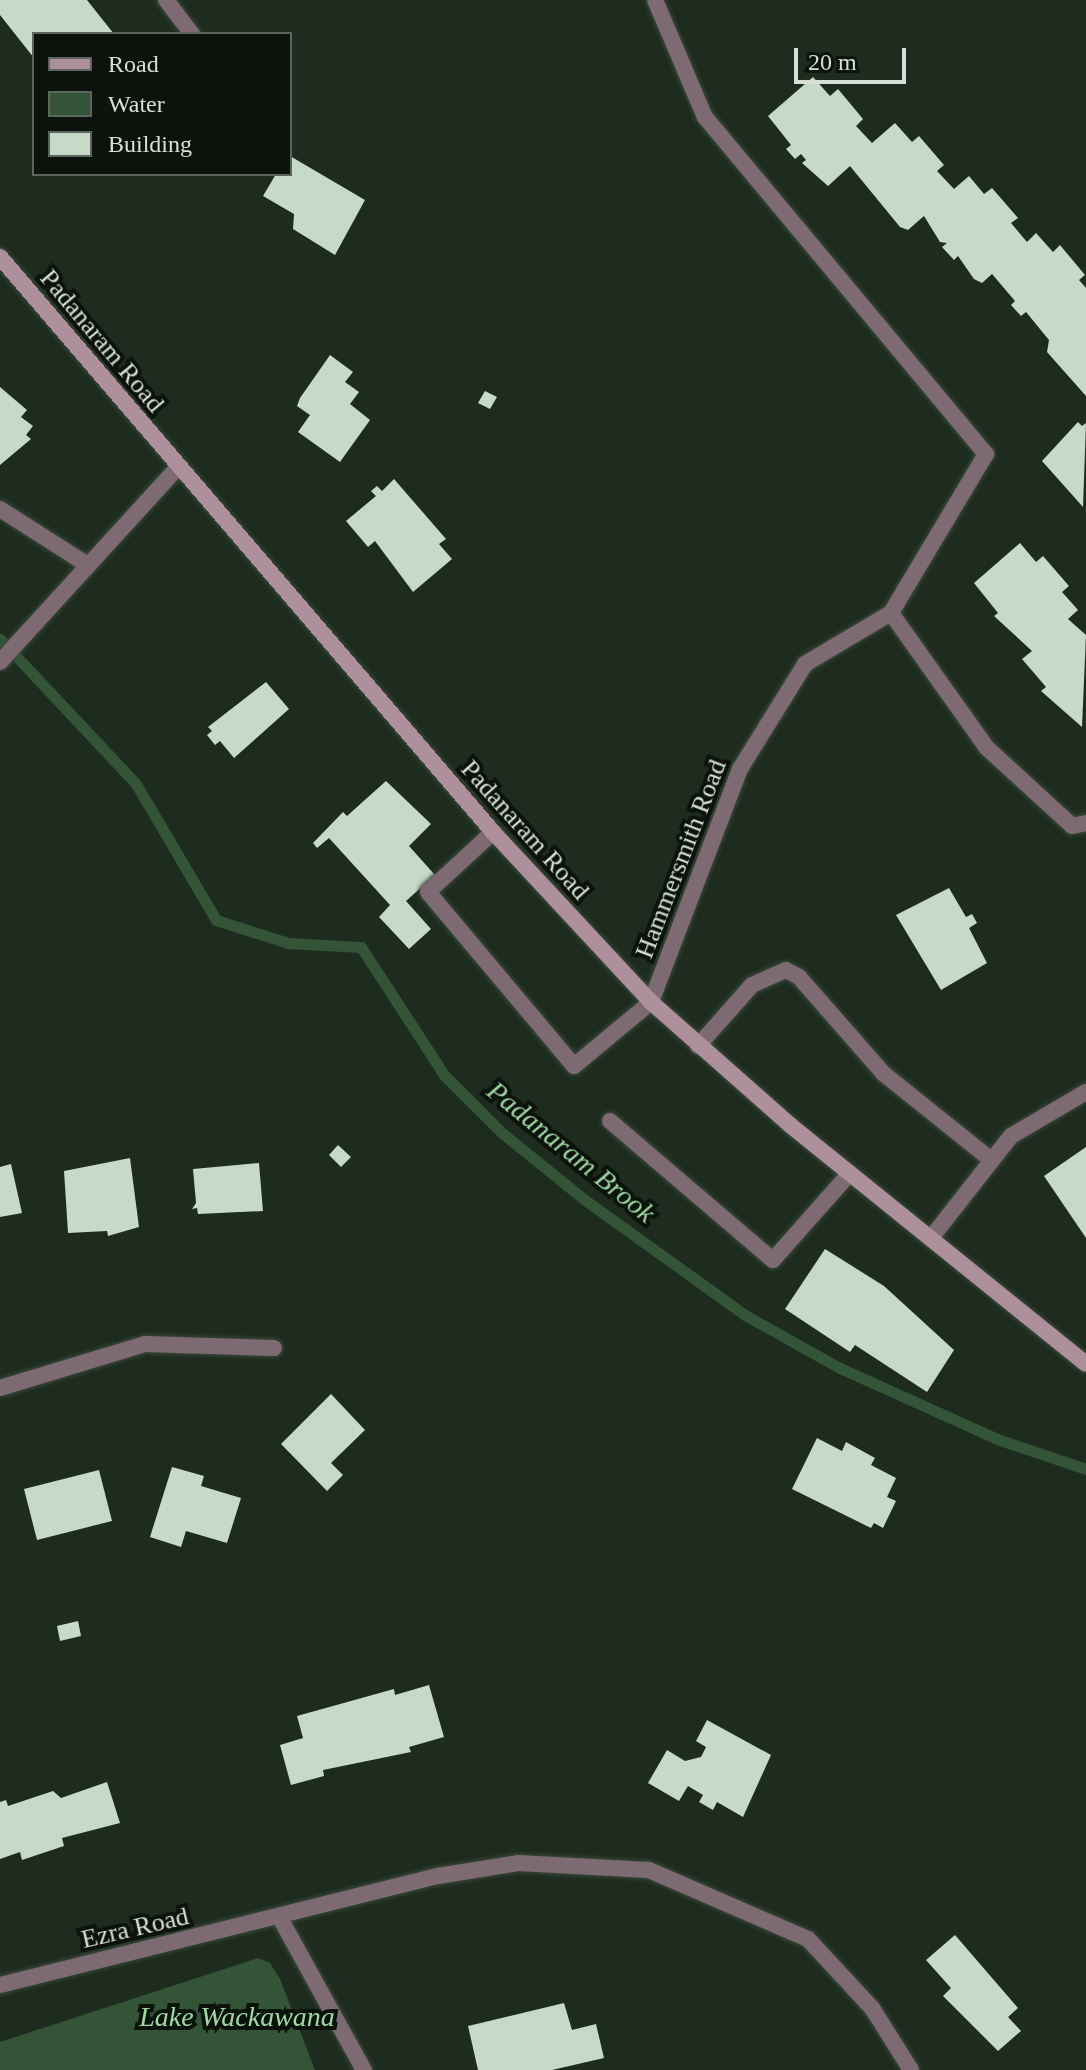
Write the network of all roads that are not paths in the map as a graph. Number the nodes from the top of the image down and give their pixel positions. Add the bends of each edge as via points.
1 (166, 0) edge
2 (655, 0) edge
3 (190, 32) edge
4 (0, 257) edge
5 (177, 468) junction
6 (0, 509) edge
7 (88, 565) junction
8 (891, 613) junction
9 (0, 662) edge
10 (1086, 823) edge
11 (493, 832) junction
12 (651, 1002) junction
13 (698, 1046) junction
14 (1086, 1092) edge
15 (610, 1121) dead end
16 (990, 1159) junction
17 (850, 1173) junction
18 (931, 1238) junction
19 (274, 1348) dead end
20 (1086, 1363) edge
21 (0, 1388) edge
22 (280, 1918) junction
23 (0, 1985) edge
24 (364, 2070) edge
25 (911, 2070) edge

1 - 3 street
2 - 8 street via 705,117 986,454
4 - 5 main road, Padanaram Road
5 - 7 street
5 - 11 main road, Padanaram Road
6 - 7 street
7 - 9 street
8 - 10 street via 987,748 1072,826
8 - 12 street, Hammersmith Road via 805,664 740,769
11 - 12 main road, Padanaram Road
11 - 12 street via 428,892 574,1066
12 - 13 main road, Padanaram Road
13 - 16 street via 752,985 786,970 799,977 884,1074
13 - 17 main road, Padanaram Road
14 - 16 street via 1011,1136
15 - 17 street via 773,1260
16 - 18 street
17 - 18 main road, Padanaram Road
18 - 20 main road, Padanaram Road
19 - 21 street via 145,1344
22 - 23 street, Ezra Road
22 - 24 street
22 - 25 street, Ezra Road via 438,1876 518,1863 649,1870 808,1939 872,2008

